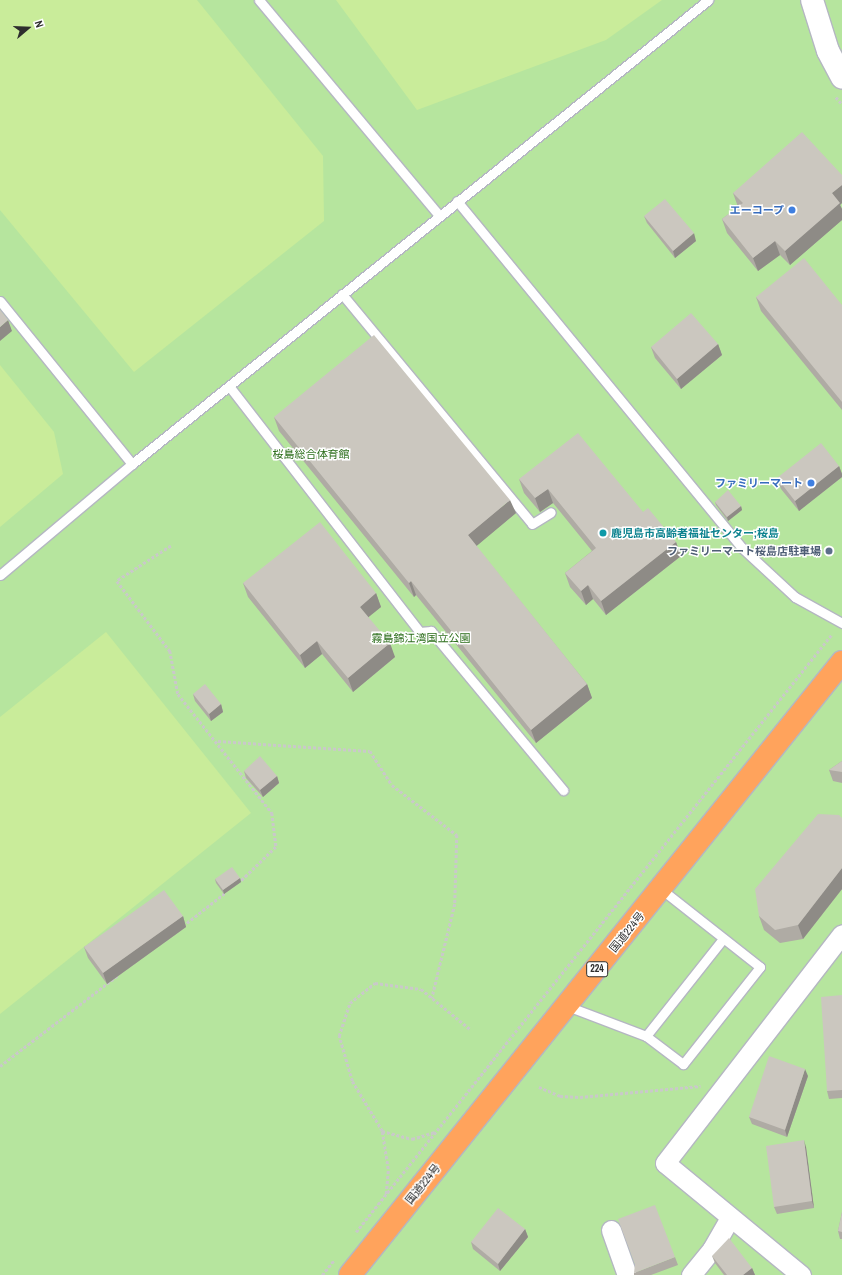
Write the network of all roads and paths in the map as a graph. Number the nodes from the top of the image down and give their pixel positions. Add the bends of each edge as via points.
1 (259, 0) edge
2 (708, 0) edge
3 (812, 0) edge
4 (842, 77) edge
5 (457, 201) junction
6 (439, 215) junction
7 (342, 294) junction
8 (0, 301) edge
9 (229, 386) junction
10 (132, 464) junction
11 (551, 512) edge
12 (171, 546) dead end
13 (0, 575) edge
14 (841, 623) edge
15 (842, 662) edge
16 (217, 741) junction
17 (563, 790) dead end
18 (234, 887) edge
19 (661, 889) junction
20 (228, 891) edge
21 (177, 930) edge
22 (842, 934) edge
23 (723, 939) junction
24 (120, 974) edge
25 (432, 998) junction
26 (567, 1006) junction
27 (470, 1029) dead end
28 (646, 1036) junction
29 (0, 1066) edge
30 (727, 1084) junction
31 (539, 1087) dead end
32 (382, 1131) junction
33 (436, 1132) junction
34 (386, 1194) junction
35 (730, 1218) junction
36 (611, 1230) dead end
37 (352, 1238) dead end
38 (337, 1256) dead end
39 (322, 1275) edge
40 (350, 1275) edge
41 (627, 1275) edge
42 (691, 1275) edge
43 (802, 1275) edge

1 - 6 lane
2 - 5 lane
3 - 4 street via 828,51
5 - 6 lane
5 - 14 lane via 741,548 795,597
6 - 7 lane
7 - 9 lane
7 - 11 lane via 532,524
8 - 10 lane
9 - 10 lane
9 - 17 lane via 420,632 431,631
10 - 13 lane
12 - 16 path via 117,581 170,651 178,694
14 - 33 path
15 - 19 highway, 国道224号 / 224
16 - 18 path via 272,813 276,847 253,872
16 - 25 path via 370,751 392,785 457,835 455,904
19 - 23 lane
19 - 26 highway, 国道224号 / 224
20 - 21 path
22 - 30 street
23 - 28 lane
23 - 28 lane via 760,967 683,1064
24 - 29 path
25 - 27 path
25 - 32 path via 420,989 376,983 350,1003 339,1036 352,1081
26 - 28 lane
26 - 40 highway, 国道224号 / 224
30 - 31 path via 580,1097 560,1096
30 - 35 street via 665,1163
32 - 33 path via 412,1139
32 - 34 path via 388,1169
33 - 34 path
34 - 37 path
35 - 42 street via 702,1264
35 - 43 street
36 - 41 street
38 - 39 path

